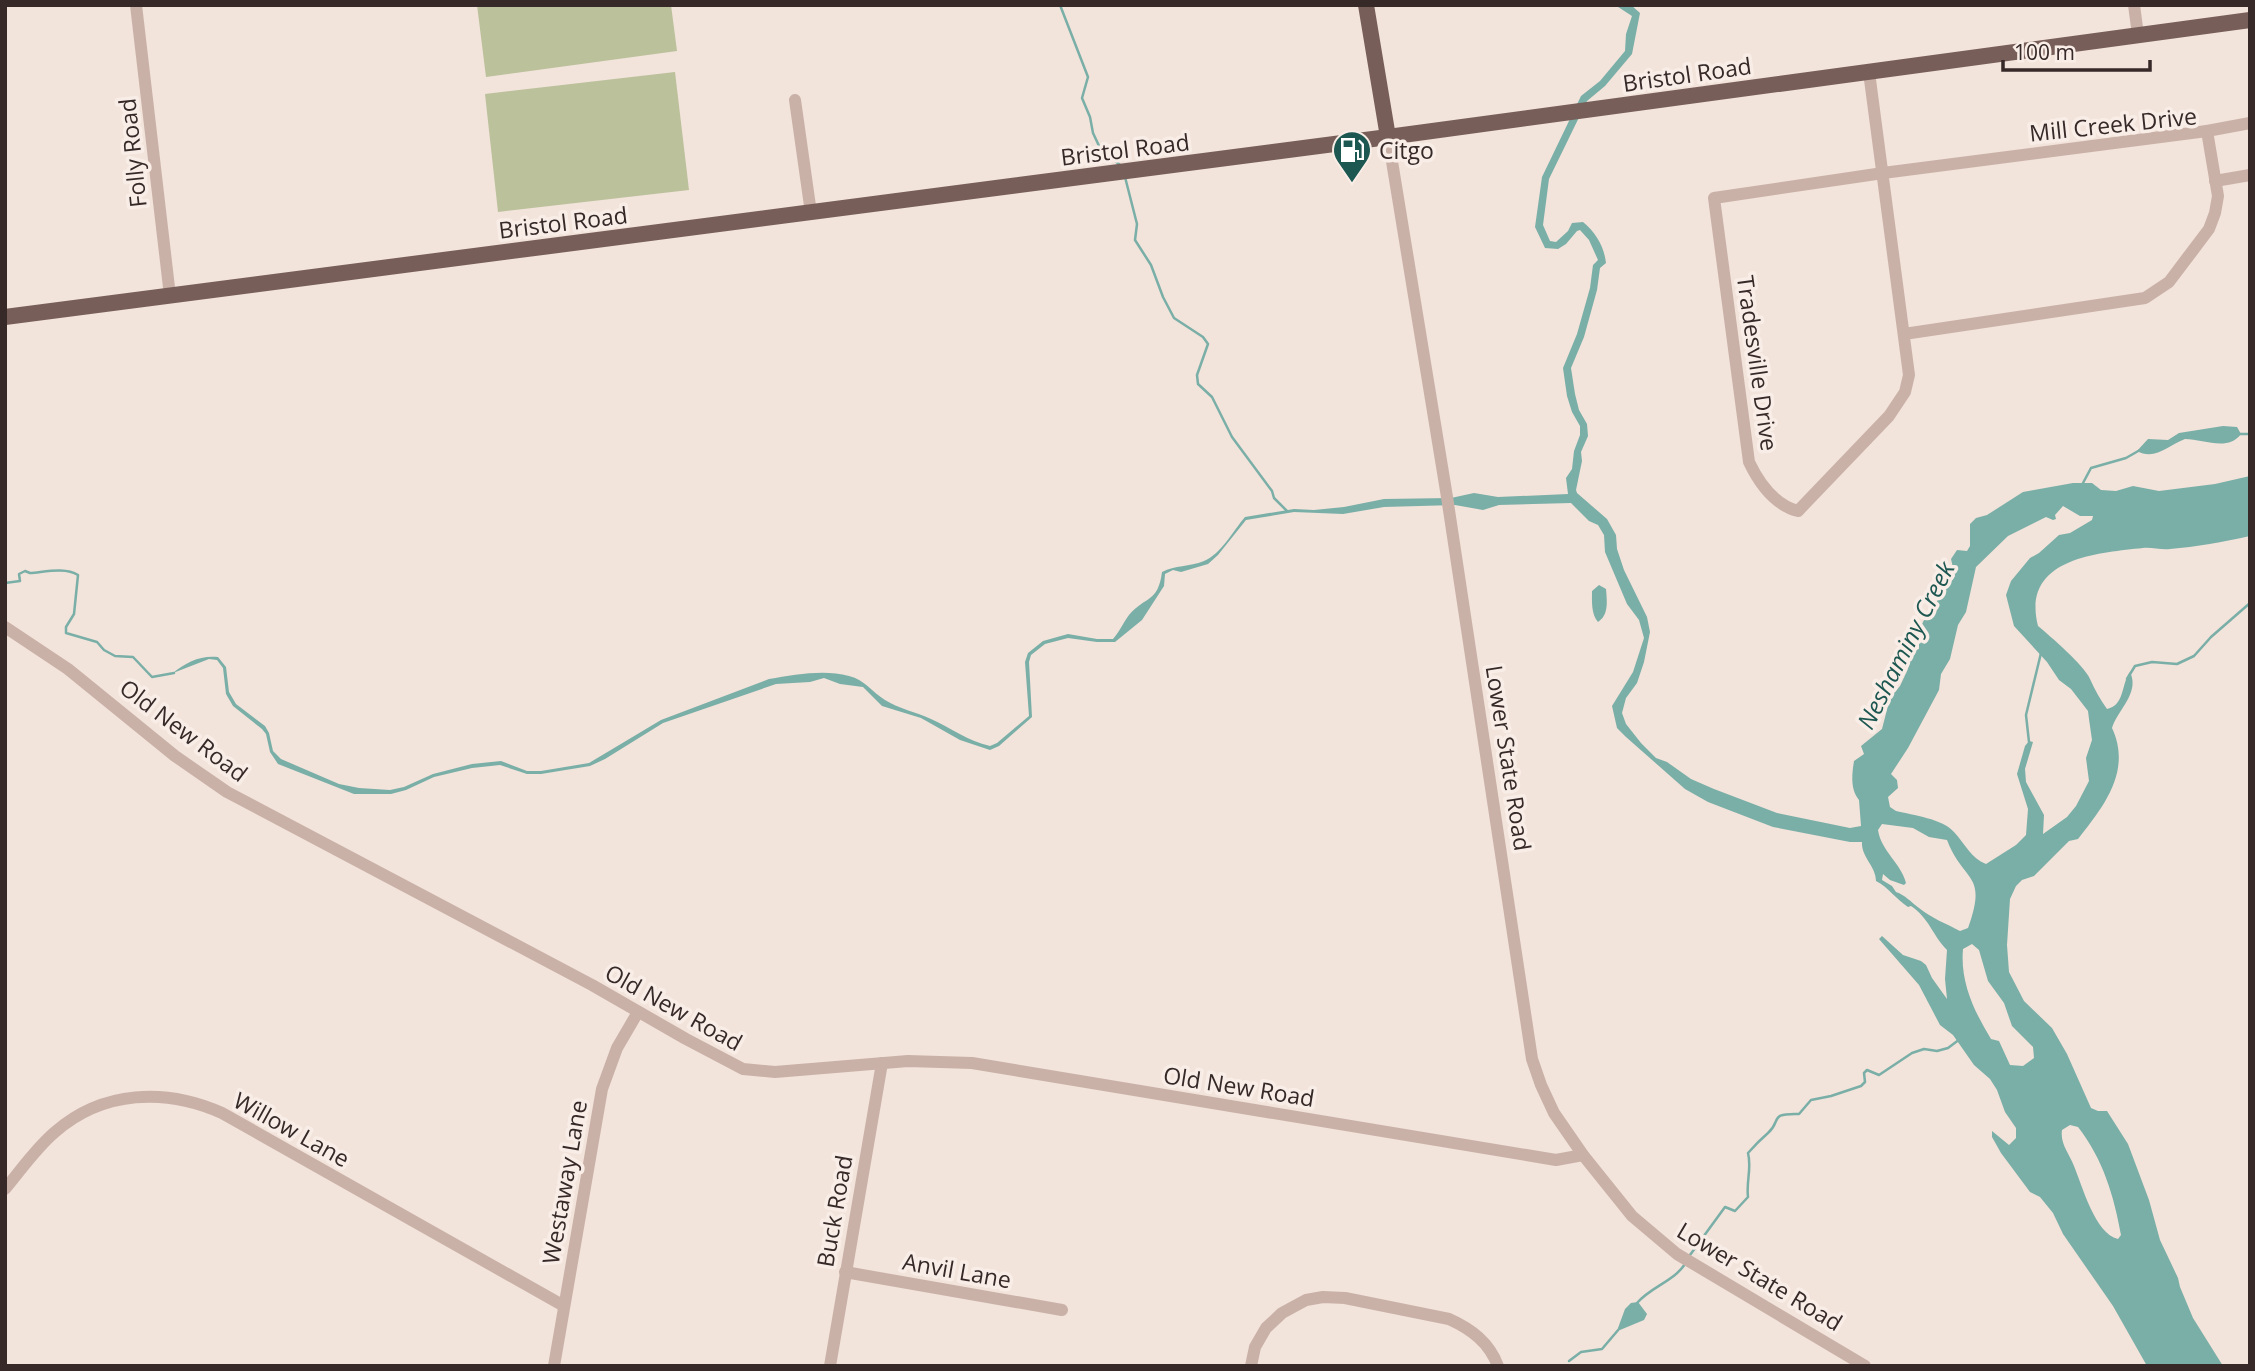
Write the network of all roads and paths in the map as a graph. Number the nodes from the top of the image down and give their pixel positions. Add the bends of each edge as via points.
1 (136, 5) edge
2 (1366, 5) edge
3 (2134, 5) edge
4 (2250, 20) edge
5 (2138, 35) junction
6 (1869, 72) junction
7 (795, 100) dead end
8 (2250, 123) edge
9 (2207, 131) junction
10 (1388, 137) junction
11 (1883, 173) junction
12 (2250, 175) edge
13 (2215, 181) junction
14 (811, 213) junction
15 (170, 296) junction
16 (5, 317) edge
17 (1904, 334) junction
18 (5, 627) edge
19 (638, 1012) junction
20 (882, 1063) junction
21 (1583, 1155) junction
22 (5, 1189) edge
23 (845, 1272) junction
24 (564, 1306) junction
25 (1062, 1310) dead end
26 (1863, 1365) edge
27 (554, 1366) edge
28 (830, 1366) edge
29 (1251, 1366) edge
30 (1498, 1366) edge

1 - 15 street, Folly Road
2 - 10 main road, Lower State Road
3 - 5 street
4 - 5 main road, Bristol Road
5 - 6 main road, Bristol Road
6 - 10 main road, Bristol Road
6 - 11 street, Tradesville Drive
7 - 14 street
8 - 9 street
9 - 11 street, Mill Creek Drive
9 - 13 street, Mill Creek Drive
10 - 14 main road, Bristol Road
10 - 21 street, Lower State Road via 1532,1059 1554,1113
11 - 17 street, Tradesville Drive
11 - 17 street, Tradesville Drive via 1714,198 1749,462 1771,495 1789,509 1798,511 1889,416 1905,392 1909,376
12 - 13 street
13 - 17 street, Mill Creek Drive via 2218,196 2209,229 2169,282 2145,298
14 - 15 main road, Bristol Road
15 - 16 main road, Bristol Road
18 - 19 street, Old New Road via 68,668 175,756 227,792
19 - 20 street, Old New Road via 754,1071
19 - 24 street, Westaway Lane via 617,1048 602,1089
20 - 21 street, Old New Road via 972,1063 1556,1160
20 - 23 street, Buck Road
21 - 26 street, Lower State Road via 1632,1216 1677,1254
22 - 24 street, Willow Lane via 44,1142 83,1112 134,1096 184,1099 222,1113
23 - 25 street, Anvil Lane
23 - 28 street, Buck Road
24 - 27 street, Westaway Lane
29 - 30 street via 1260,1337 1282,1312 1306,1300 1334,1297 1449,1319 1473,1331

